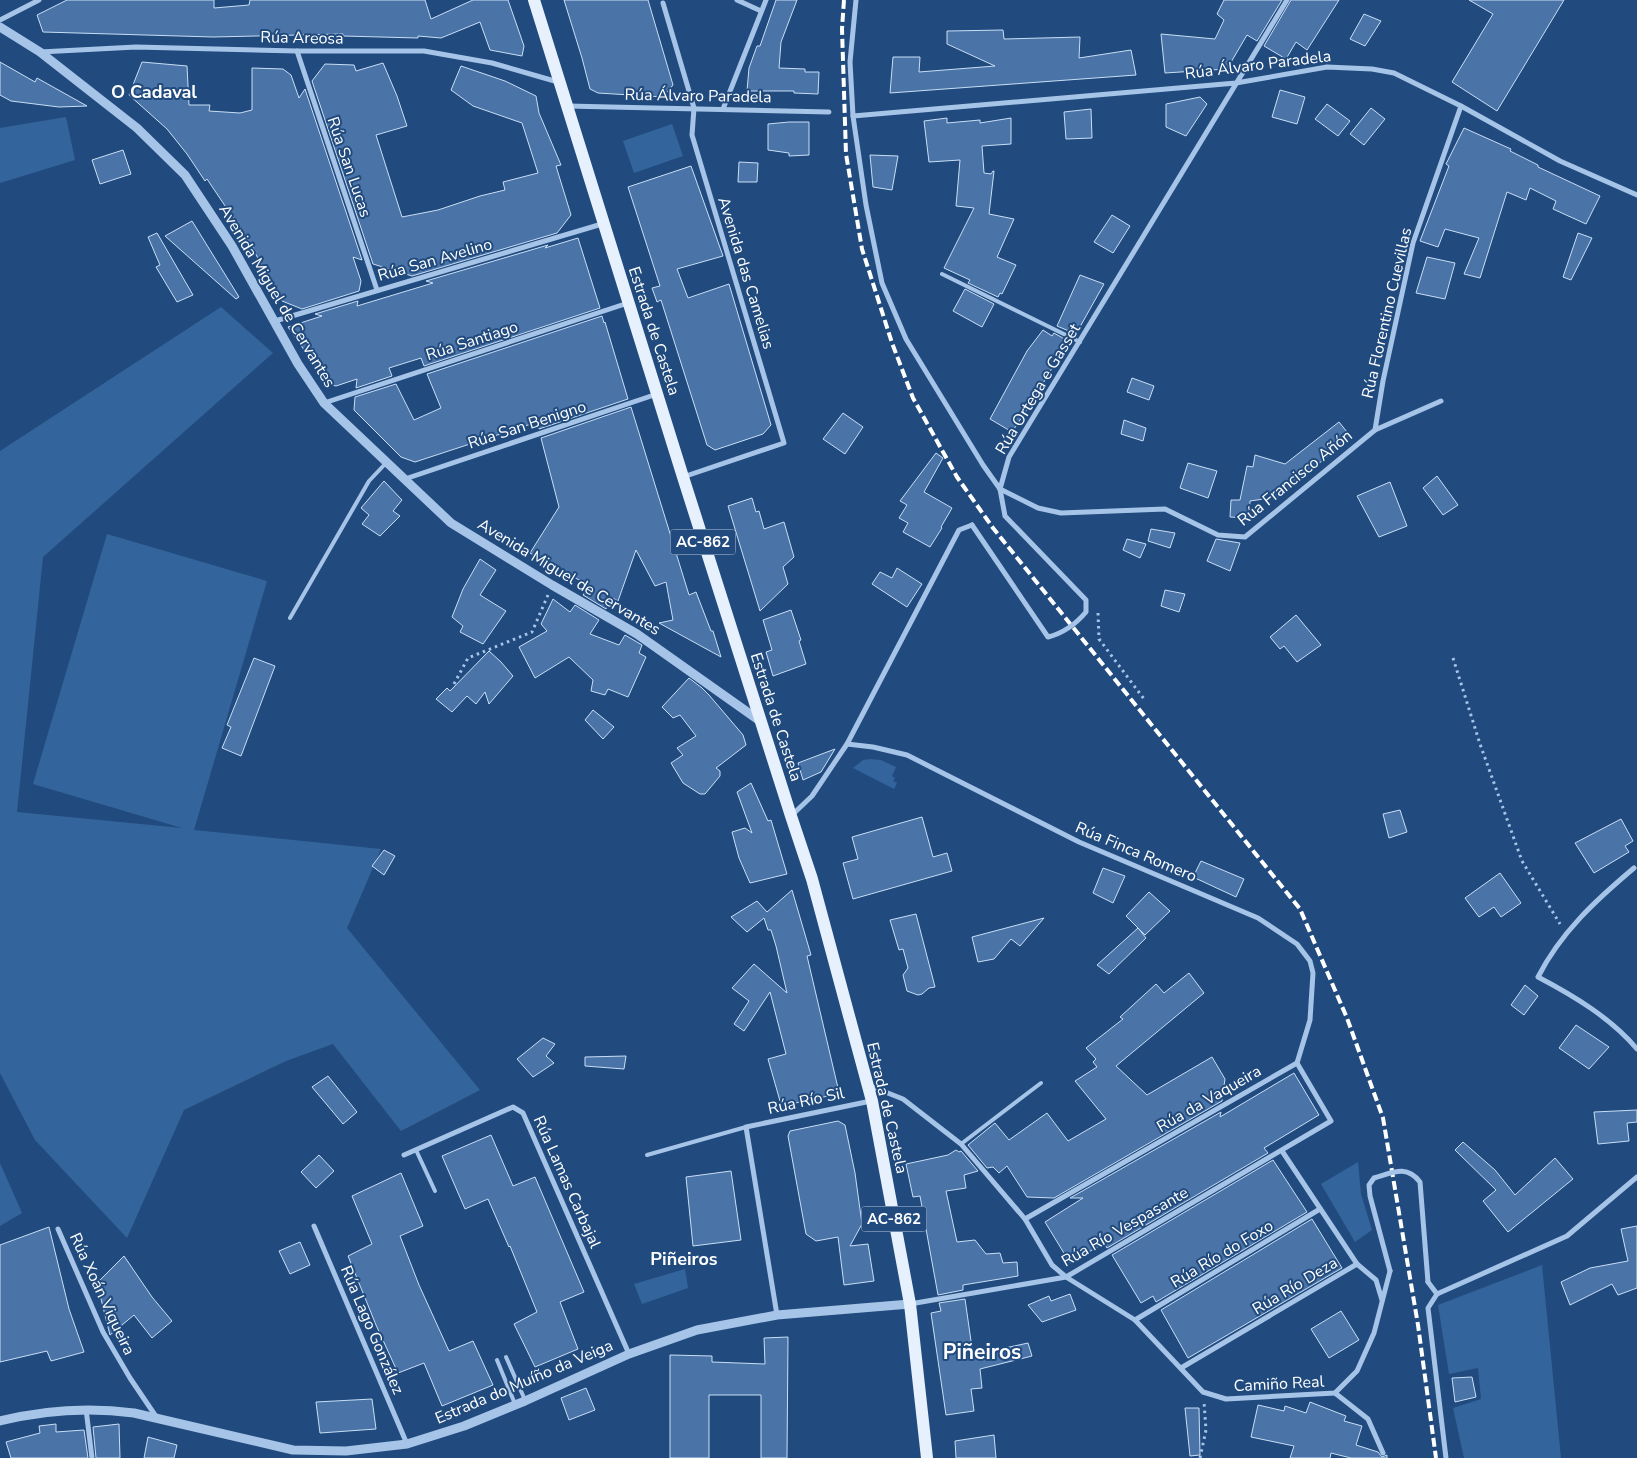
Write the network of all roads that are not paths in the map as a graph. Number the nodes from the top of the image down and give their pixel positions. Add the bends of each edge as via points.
1 (39, 0) edge
2 (534, 0) edge
3 (737, 0) edge
4 (766, 0) edge
5 (856, 0) edge
6 (1287, 0) edge
7 (663, 3) dead end
8 (761, 11) junction
9 (0, 20) edge
10 (0, 27) edge
11 (297, 51) junction
12 (40, 52) junction
13 (560, 82) junction
14 (1236, 83) junction
15 (567, 106) junction
16 (1462, 106) junction
17 (694, 108) junction
18 (723, 108) junction
19 (829, 112) dead end
20 (854, 116) junction
21 (1637, 195) edge
22 (603, 224) junction
23 (942, 274) dead end
24 (378, 290) junction
25 (628, 302) junction
26 (275, 321) junction
27 (1080, 342) junction
28 (658, 394) junction
29 (1441, 401) dead end
30 (324, 403) junction
31 (1375, 430) junction
32 (388, 462) junction
33 (682, 477) junction
34 (403, 479) junction
35 (1000, 489) junction
36 (290, 618) dead end
37 (760, 721) junction
38 (847, 744) junction
39 (791, 816) junction
40 (1634, 868) dead end
41 (1637, 1049) edge
42 (1297, 1063) junction
43 (1041, 1083) dead end
44 (867, 1085) junction
45 (872, 1101) junction
46 (746, 1126) junction
47 (961, 1144) junction
48 (416, 1150) junction
49 (1282, 1151) junction
50 (404, 1155) dead end
51 (647, 1156) dead end
52 (1637, 1177) edge
53 (435, 1191) dead end
54 (1320, 1209) junction
55 (1026, 1219) junction
56 (314, 1226) dead end
57 (58, 1229) dead end
58 (1357, 1264) junction
59 (1066, 1277) junction
60 (1436, 1294) junction
61 (1383, 1300) junction
62 (910, 1304) junction
63 (777, 1315) junction
64 (1135, 1320) junction
65 (629, 1354) junction
66 (506, 1357) dead end
67 (497, 1360) dead end
68 (1181, 1368) junction
69 (1334, 1393) junction
70 (525, 1401) junction
71 (515, 1405) junction
72 (86, 1409) junction
73 (158, 1419) junction
74 (0, 1421) edge
75 (407, 1444) junction
76 (1383, 1453) dead end
77 (92, 1458) edge
78 (927, 1458) edge
79 (1446, 1458) edge

1 - 9 street
2 - 13 main road, Estrada de Castela / AC-862
3 - 8 street
4 - 8 street
5 - 20 street via 850,62
6 - 14 street, Rúa Ortega e Gasset
7 - 17 street
8 - 18 street
10 - 12 street, Avenida Miguel de Cervantes
11 - 12 street, Rúa Areosa via 136,47
11 - 13 street, Rúa Areosa via 424,51 492,63
11 - 24 street, Rúa San Lucas
12 - 26 street, Avenida Miguel de Cervantes via 137,128 185,176 232,246
13 - 15 main road, Estrada de Castela / AC-862
14 - 16 street, Rúa Álvaro Paradela via 1327,67 1372,69 1394,73
14 - 20 street, Rúa Álvaro Paradela
14 - 27 street, Rúa Ortega e Gasset
15 - 17 street, Rúa Álvaro Paradela
15 - 22 main road, Estrada de Castela / AC-862
16 - 21 street, Rúa Álvaro Paradela via 1560,161
16 - 31 street, Rúa Florentino Cuevillas via 1413,243
17 - 18 street, Rúa Álvaro Paradela
17 - 33 street, Avenida das Camelias via 692,135 784,443
18 - 19 street, Rúa Álvaro Paradela
20 - 35 street via 866,205 882,283 906,339
22 - 24 street, Rúa San Avelino
22 - 25 main road, Estrada de Castela / AC-862
23 - 27 lane
24 - 26 street, Rúa San Avelino
25 - 28 main road, Estrada de Castela / AC-862
25 - 30 street, Rúa Santiago
26 - 30 street, Avenida Miguel de Cervantes
27 - 35 street, Rúa Ortega e Gasset via 1009,457
28 - 33 main road, Estrada de Castela / AC-862
28 - 34 street, Rúa San Benigno
29 - 31 street
30 - 32 street, Avenida Miguel de Cervantes
31 - 35 street, Rúa Francisco Añón via 1244,537 1218,535 1165,509 1061,513 1038,508
32 - 34 street, Avenida Miguel de Cervantes
32 - 36 lane via 369,481
33 - 37 main road, Estrada de Castela / AC-862
34 - 37 street, Avenida Miguel de Cervantes via 451,523 637,634
35 - 38 street, Rúa Ortega e Gasset, bridge via 1005,516 1086,600 1086,612 1062,633 1048,637 972,525 959,530
37 - 39 main road, Estrada de Castela / AC-862
38 - 39 street, Rúa Ortega e Gasset via 812,796
38 - 42 street, Rúa Finca Romero via 873,746 907,755 1079,842 1258,918 1297,944 1310,961 1313,973 1310,1020
39 - 44 main road, Estrada de Castela / AC-862 via 812,879
40 - 41 street via 1595,901 1565,933 1538,977 1569,994 1624,1033
42 - 49 street via 1331,1121
42 - 55 street, Rúa da Vaqueira
43 - 47 lane
44 - 45 main road, Estrada de Castela / AC-862
44 - 47 street via 902,1100
45 - 46 street, Rúa Río Sil
45 - 62 main road, Estrada de Castela / AC-862
46 - 51 lane
46 - 63 street
47 - 55 street
48 - 50 street, Rúa Lamas Carbajal
48 - 53 lane
48 - 65 street, Rúa Lamas Carbajal via 513,1107 523,1113
49 - 54 street, Rúa Río Deza
49 - 59 street, Rúa Río Vespasante
52 - 60 street via 1567,1236
54 - 58 street, Rúa Río Deza
54 - 64 street, Rúa Río do Foxo
55 - 59 street via 1052,1265
56 - 75 street, Rúa Lago González
57 - 73 street, Rúa Xoán Viqueira via 103,1332
58 - 61 street via 1376,1280
58 - 68 street, Rúa Río Deza
59 - 62 street, Rúa Río Vespasante
59 - 64 street
60 - 61 street, Camiño Real, bridge via 1428,1282 1420,1182 1405,1170 1374,1178 1369,1185 1390,1271
60 - 79 street via 1428,1308
61 - 69 street, Camiño Real via 1374,1333 1357,1370
62 - 63 street, Estrada do Muíño da Veiga
62 - 78 main road, Estrada de Castela / AC-862
63 - 65 street, Estrada do Muíño da Veiga via 697,1330
64 - 68 street
65 - 70 street, Estrada do Muíño da Veiga
66 - 70 lane
67 - 71 lane
68 - 69 street, Camiño Real via 1203,1392 1226,1399
69 - 76 street via 1368,1419
70 - 71 street, Estrada do Muíño da Veiga
71 - 75 street, Estrada do Muíño da Veiga
72 - 73 street, Estrada do Muíño da Veiga
72 - 74 street, Estrada do Muíño da Veiga via 28,1414
72 - 77 street
73 - 75 street, Estrada do Muíño da Veiga via 293,1450 346,1451

